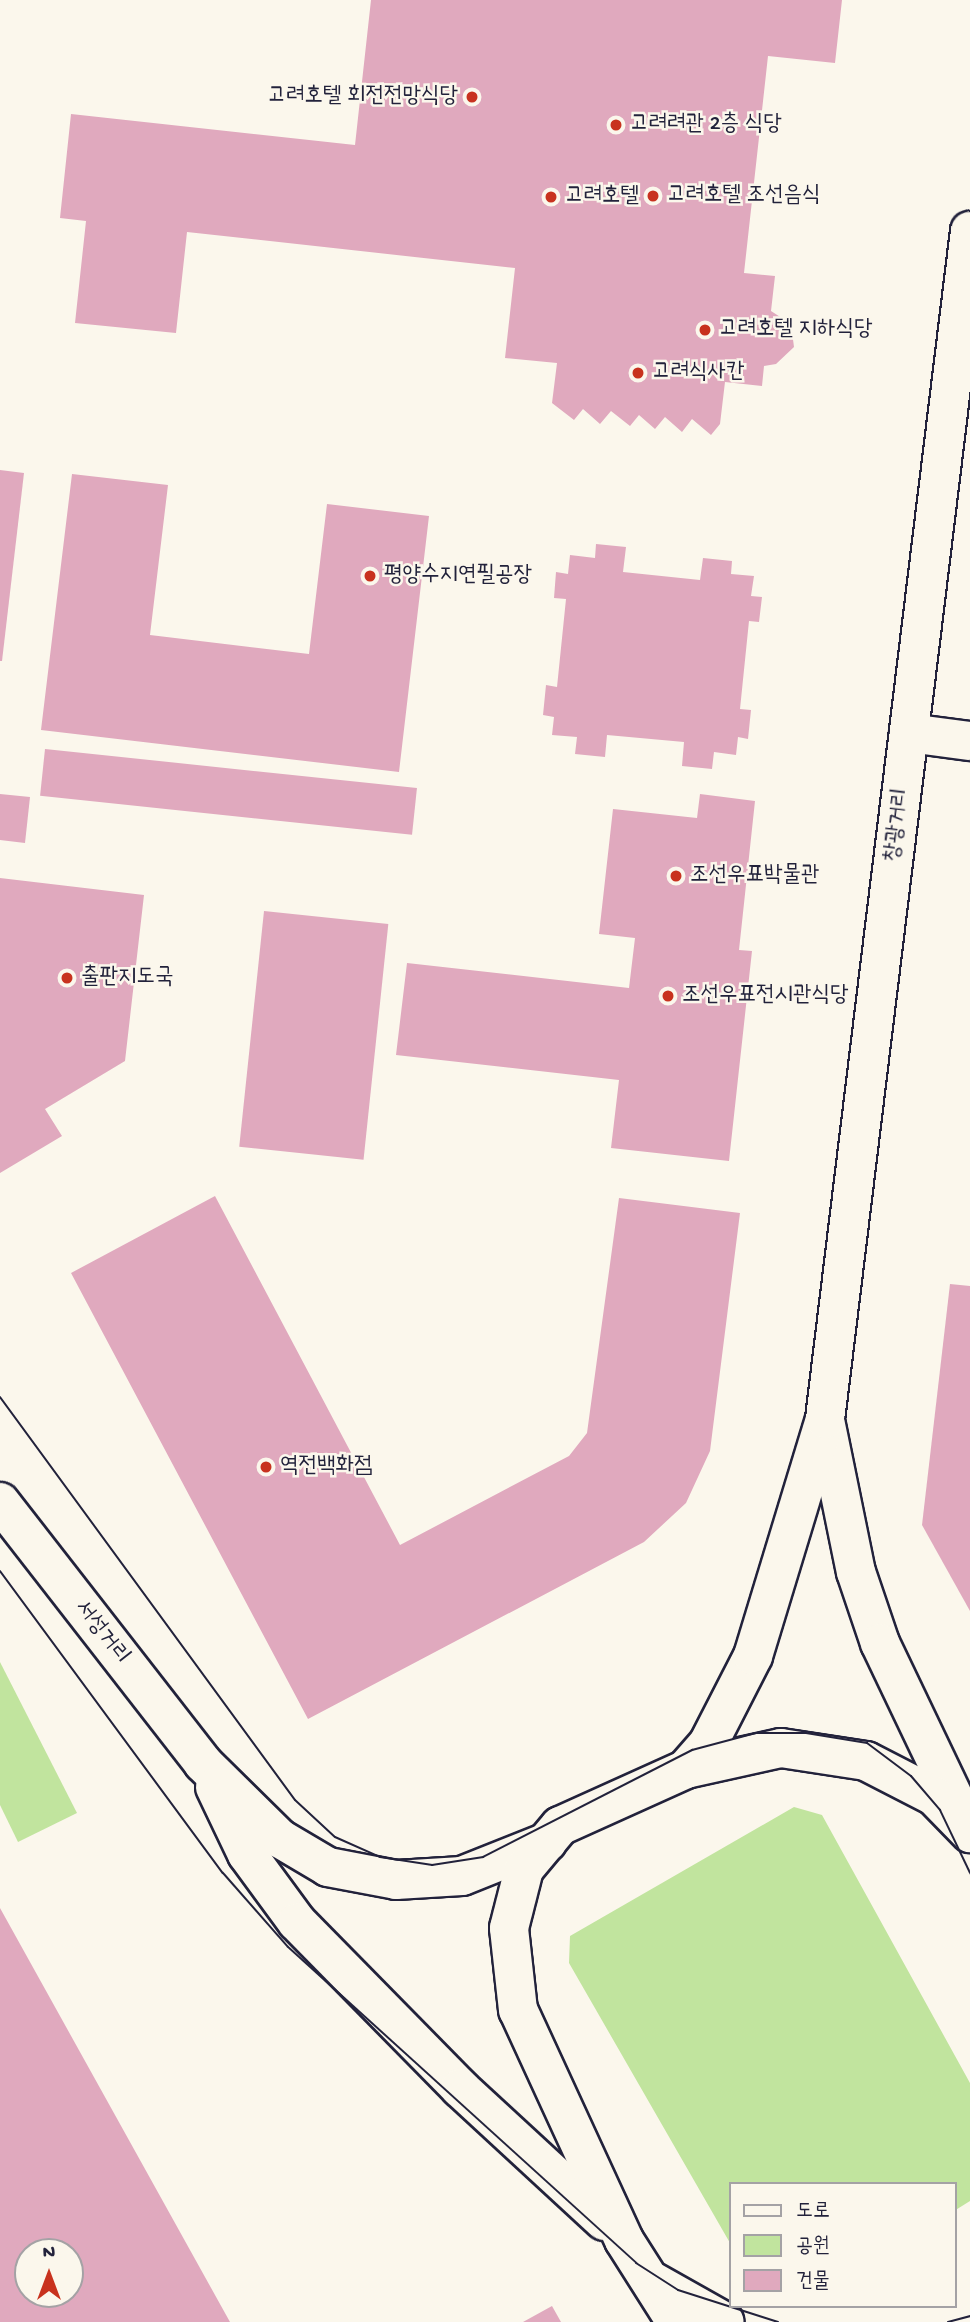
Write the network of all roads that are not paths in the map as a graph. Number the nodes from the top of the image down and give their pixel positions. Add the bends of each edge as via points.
1 (970, 231) edge
2 (909, 733) junction
3 (970, 741) edge
4 (825, 1419) junction
5 (0, 1502) edge
6 (203, 1763) junction
7 (686, 1769) junction
8 (970, 1832) edge
9 (547, 1842) junction
10 (624, 2240) junction
11 (652, 2281) junction
12 (676, 2322) edge
13 (725, 2322) edge

1 - 2 main road, 창광거리
2 - 3 main road
2 - 4 main road, 창광거리
4 - 7 main road via 753,1656 708,1744
4 - 8 main road via 856,1572 880,1643
5 - 6 main road, 서성거리
6 - 9 main road via 279,1838 328,1867 396,1880 462,1876
6 - 10 main road via 247,1854 298,1922 460,2088
7 - 8 main road via 781,1748 866,1760 934,1796
7 - 9 main road via 560,1826
9 - 10 main road via 524,1869 514,1900 509,1964 539,2066
10 - 11 main road
11 - 12 main road
11 - 13 main road

